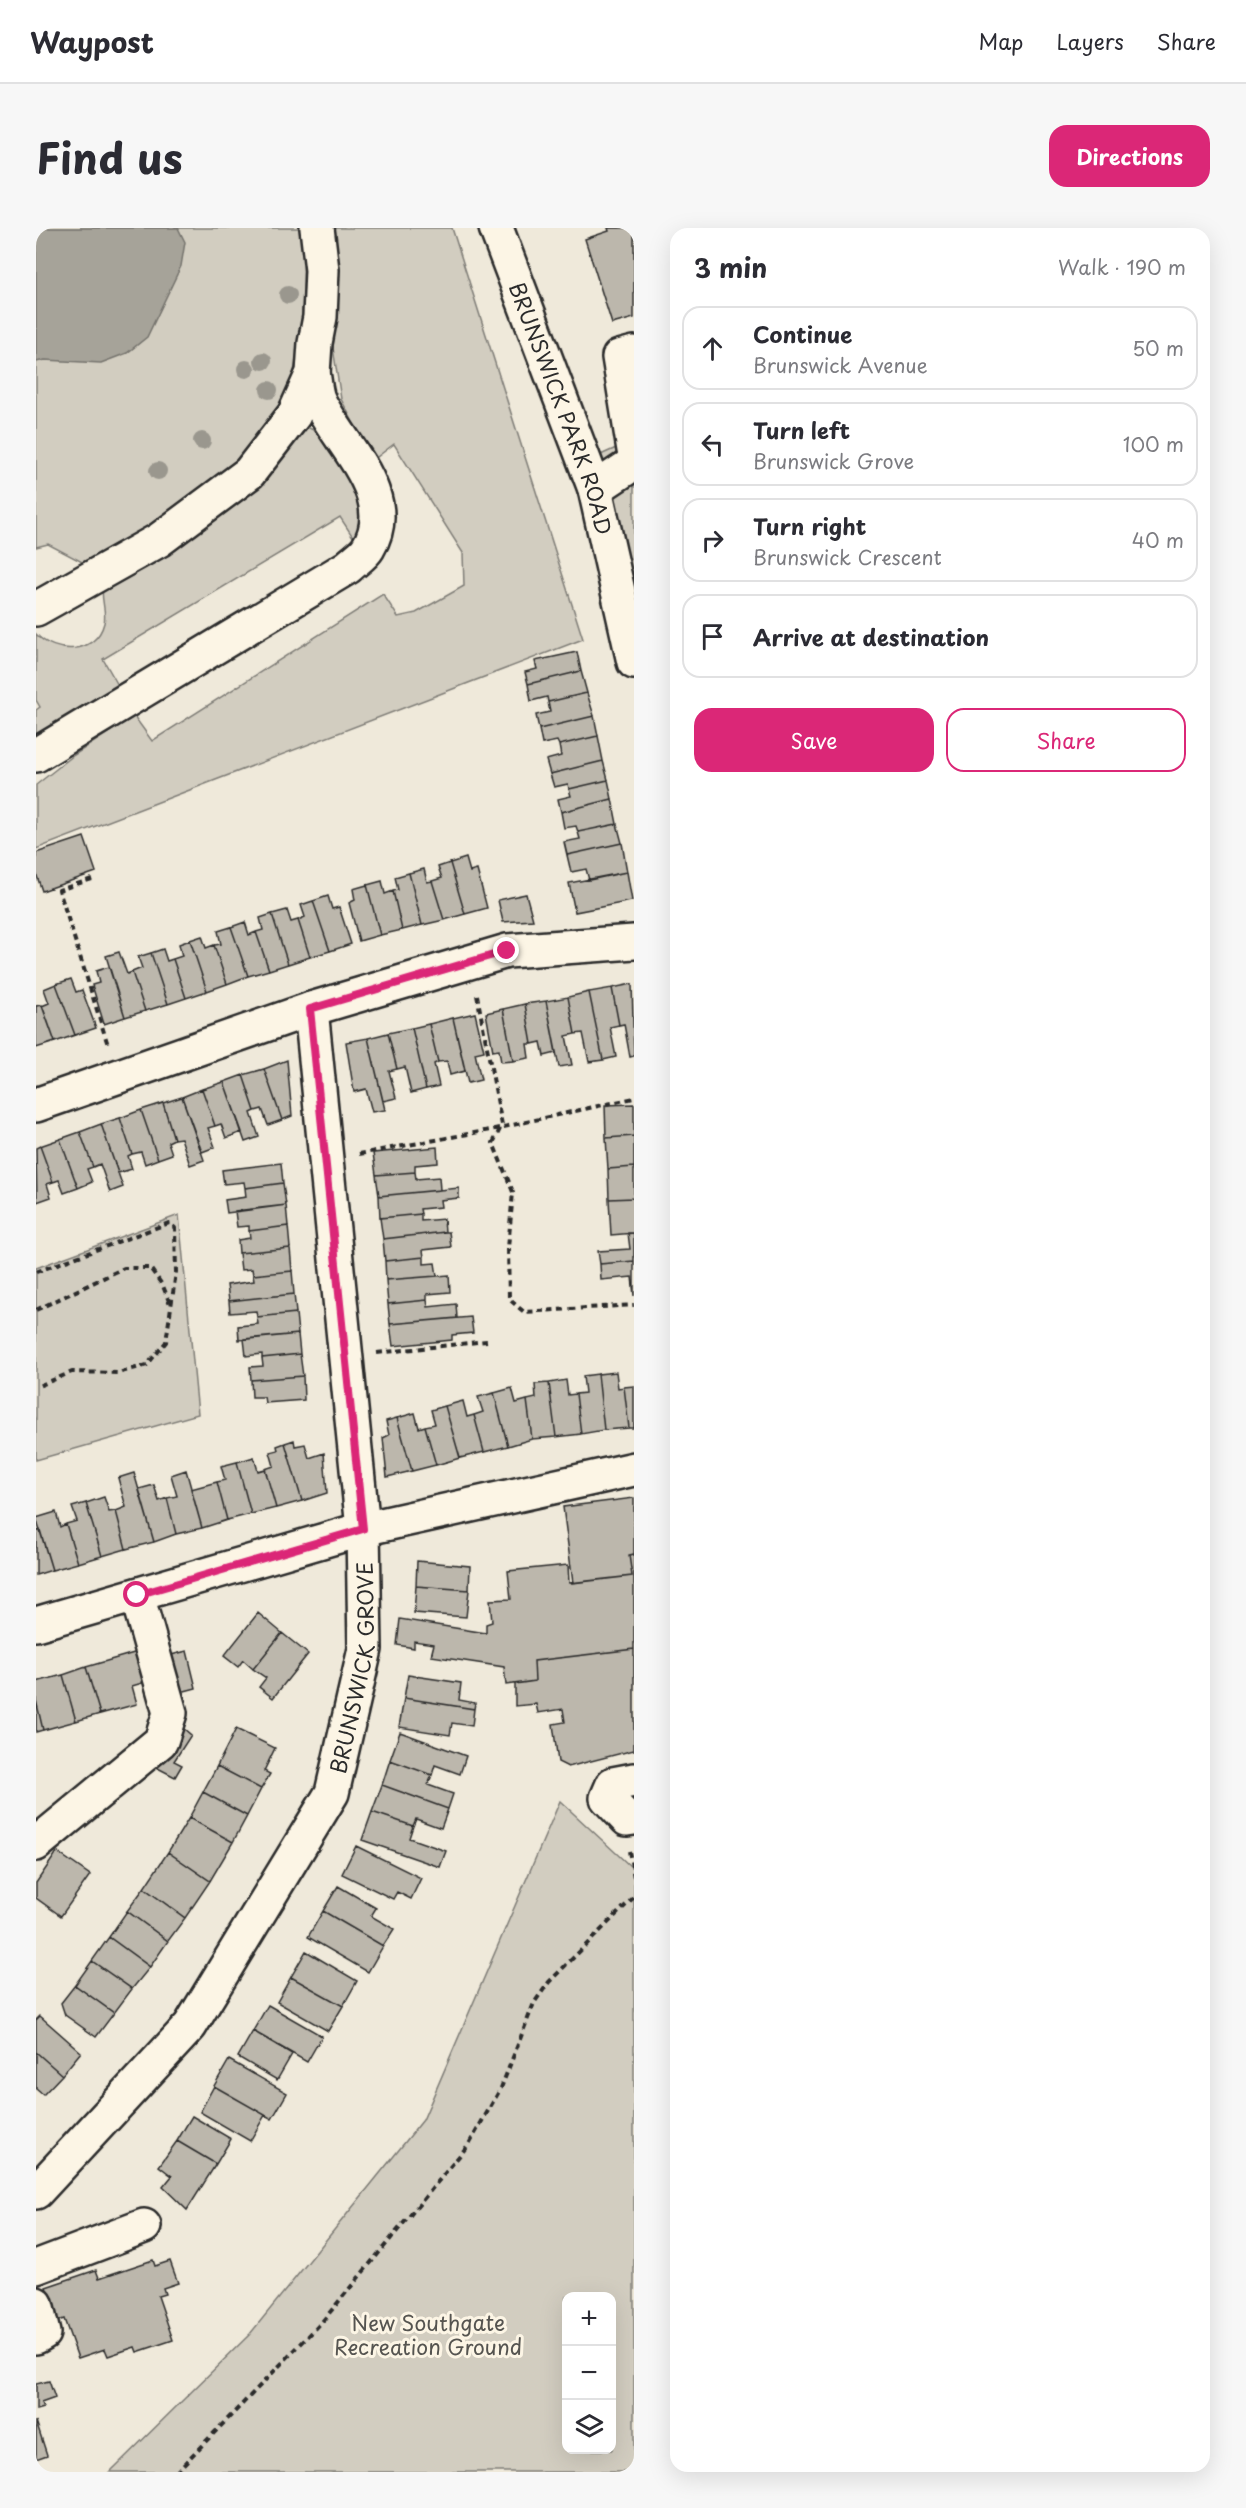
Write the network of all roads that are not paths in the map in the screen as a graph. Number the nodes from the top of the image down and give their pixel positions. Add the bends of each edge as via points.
1 (317, 228) edge
2 (496, 228) edge
3 (634, 353) edge
4 (313, 373) junction
5 (634, 450) edge
6 (634, 463) edge
7 (595, 489) junction
8 (36, 609) edge
9 (634, 662) edge
10 (36, 755) edge
11 (634, 942) edge
12 (310, 1009) junction
13 (36, 1105) edge
14 (634, 1469) edge
15 (363, 1529) junction
16 (148, 1592) junction
17 (36, 1624) edge
18 (175, 1651) dead end
19 (634, 1780) edge
20 (634, 1818) edge
21 (36, 1844) edge
22 (36, 2192) edge
23 (144, 2226) dead end
24 (36, 2267) edge
25 (36, 2304) edge
26 (36, 2337) edge

1 - 4 street via 322,270
2 - 7 street, BRUNSWICK PARK ROAD
3 - 5 street via 620,357
4 - 8 street via 294,415 249,473 159,540
4 - 10 street via 318,399 374,496 377,525 368,549 348,567
6 - 7 street
7 - 9 street, BRUNSWICK PARK ROAD
11 - 12 street via 507,951
12 - 13 street
12 - 15 street, BRUNSWICK GROVE
14 - 15 street
15 - 16 street
15 - 22 street, BRUNSWICK GROVE via 365,1649 332,1793 190,2026
16 - 17 street
16 - 18 street
16 - 21 street via 170,1713 161,1741
19 - 20 street via 614,1784 607,1798 627,1819
23 - 24 street
25 - 26 street via 43,2333

